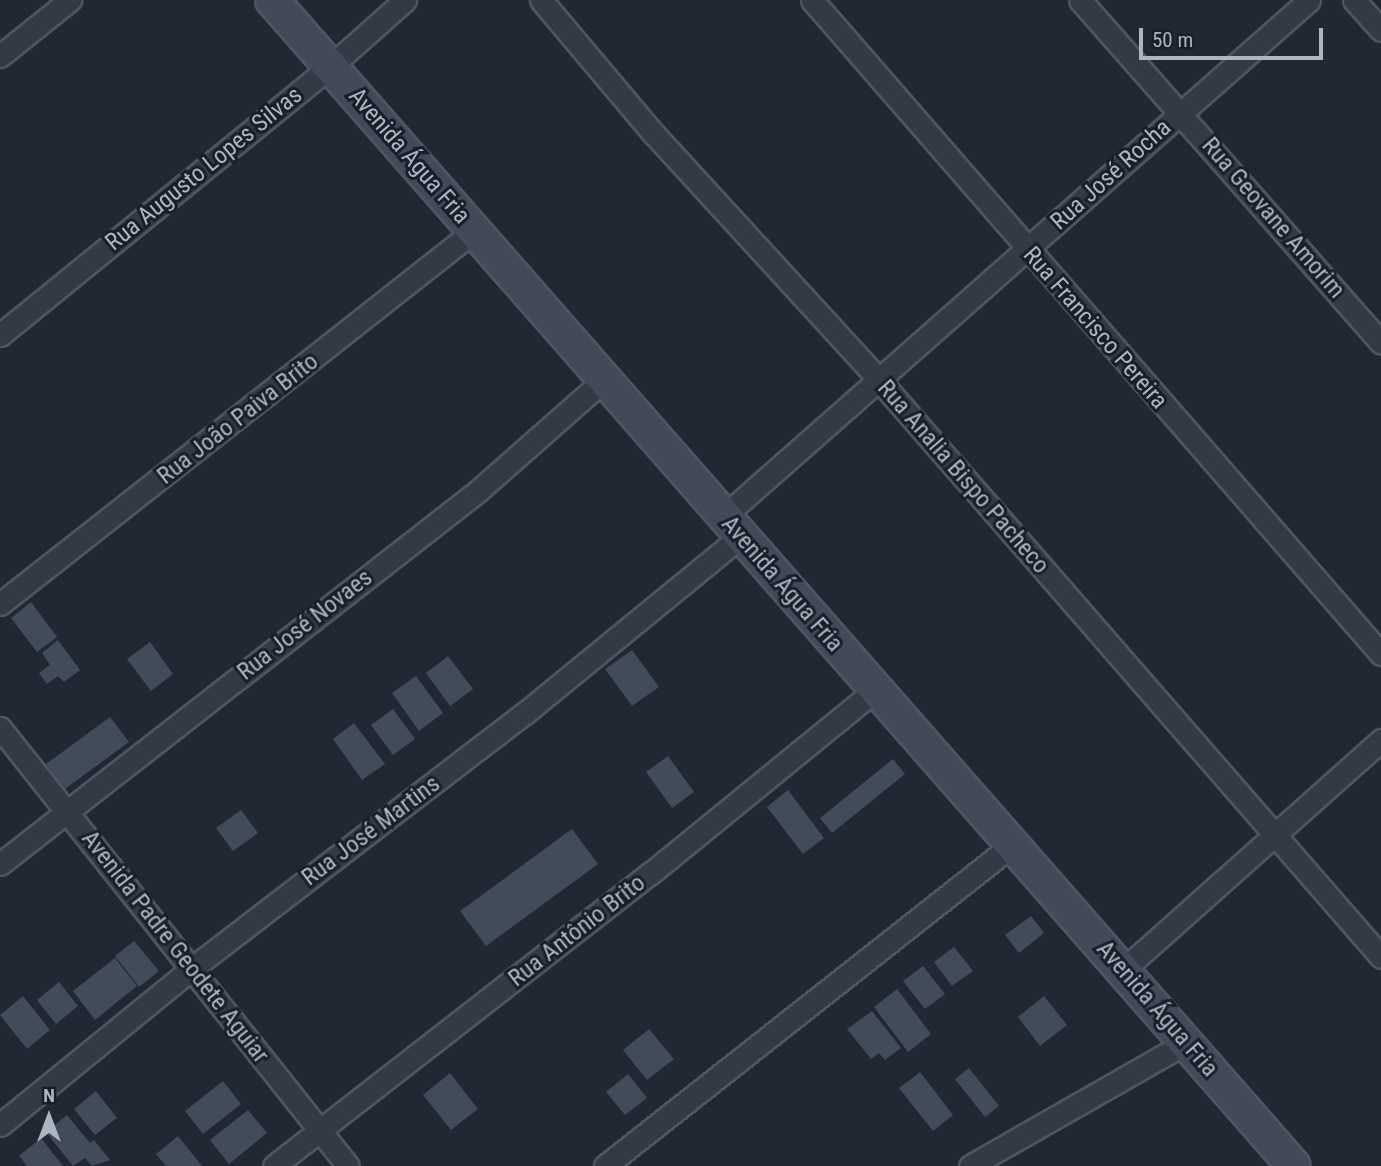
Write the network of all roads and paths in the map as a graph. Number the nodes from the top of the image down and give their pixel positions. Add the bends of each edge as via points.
1 (70, 0) edge
2 (272, 0) edge
3 (405, 0) edge
4 (541, 0) edge
5 (812, 0) edge
6 (1080, 0) edge
7 (1309, 0) edge
8 (1354, 0) edge
9 (1381, 30) edge
10 (0, 56) edge
11 (331, 66) junction
12 (1180, 112) junction
13 (474, 231) junction
14 (1027, 251) junction
15 (0, 335) edge
16 (1381, 343) edge
17 (604, 380) junction
18 (880, 381) junction
19 (732, 526) junction
20 (0, 604) edge
21 (1381, 654) edge
22 (875, 690) junction
23 (0, 728) edge
24 (1381, 740) edge
25 (67, 811) junction
26 (1273, 836) junction
27 (1011, 846) junction
28 (0, 864) edge
29 (1381, 957) edge
30 (191, 969) junction
31 (1123, 970) junction
32 (1186, 1043) junction
33 (0, 1125) edge
34 (320, 1129) junction
35 (274, 1166) edge
36 (348, 1166) edge
37 (605, 1166) edge
38 (970, 1166) edge
39 (1294, 1166) edge

1 - 10 street
2 - 11 street, Avenida Água Fria
3 - 11 street, Rua Augusto Lopes Silvas
4 - 18 street, Rua Analia Bispo Pacheco via 654,134
5 - 14 street, Rua Francisco Pereira
6 - 12 street, Rua Geovane Amorim
7 - 12 street, Rua José Rocha
8 - 9 street
11 - 13 street, Avenida Água Fria
11 - 15 street, Rua Augusto Lopes Silvas
12 - 14 street, Rua José Rocha
12 - 16 street, Rua Geovane Amorim
13 - 17 street, Avenida Água Fria
13 - 20 street, Rua João Paiva Brito
14 - 18 street, Rua José Rocha
14 - 21 street, Rua Francisco Pereira
17 - 19 street, Avenida Água Fria
17 - 25 street, Rua José Novaes via 478,491
18 - 19 street, Rua José Rocha
18 - 26 street, Rua Analia Bispo Pacheco
19 - 22 street, Avenida Água Fria
19 - 30 street, Rua José Martins via 525,713
22 - 27 street, Avenida Água Fria
22 - 34 street, Rua Antônio Brito via 651,873
23 - 25 street, Avenida Padre Geodete Aguiar
24 - 26 street
25 - 28 street, Rua José Novaes
25 - 30 street, Avenida Padre Geodete Aguiar
26 - 29 street, Rua Analia Bispo Pacheco
26 - 31 street
27 - 31 street, Avenida Água Fria
27 - 37 street
30 - 33 street, Rua José Martins
30 - 34 street, Avenida Padre Geodete Aguiar
31 - 32 street, Avenida Água Fria
32 - 38 street
32 - 39 street, Avenida Água Fria
34 - 35 street, Rua Antônio Brito
34 - 36 street, Avenida Padre Geodete Aguiar

